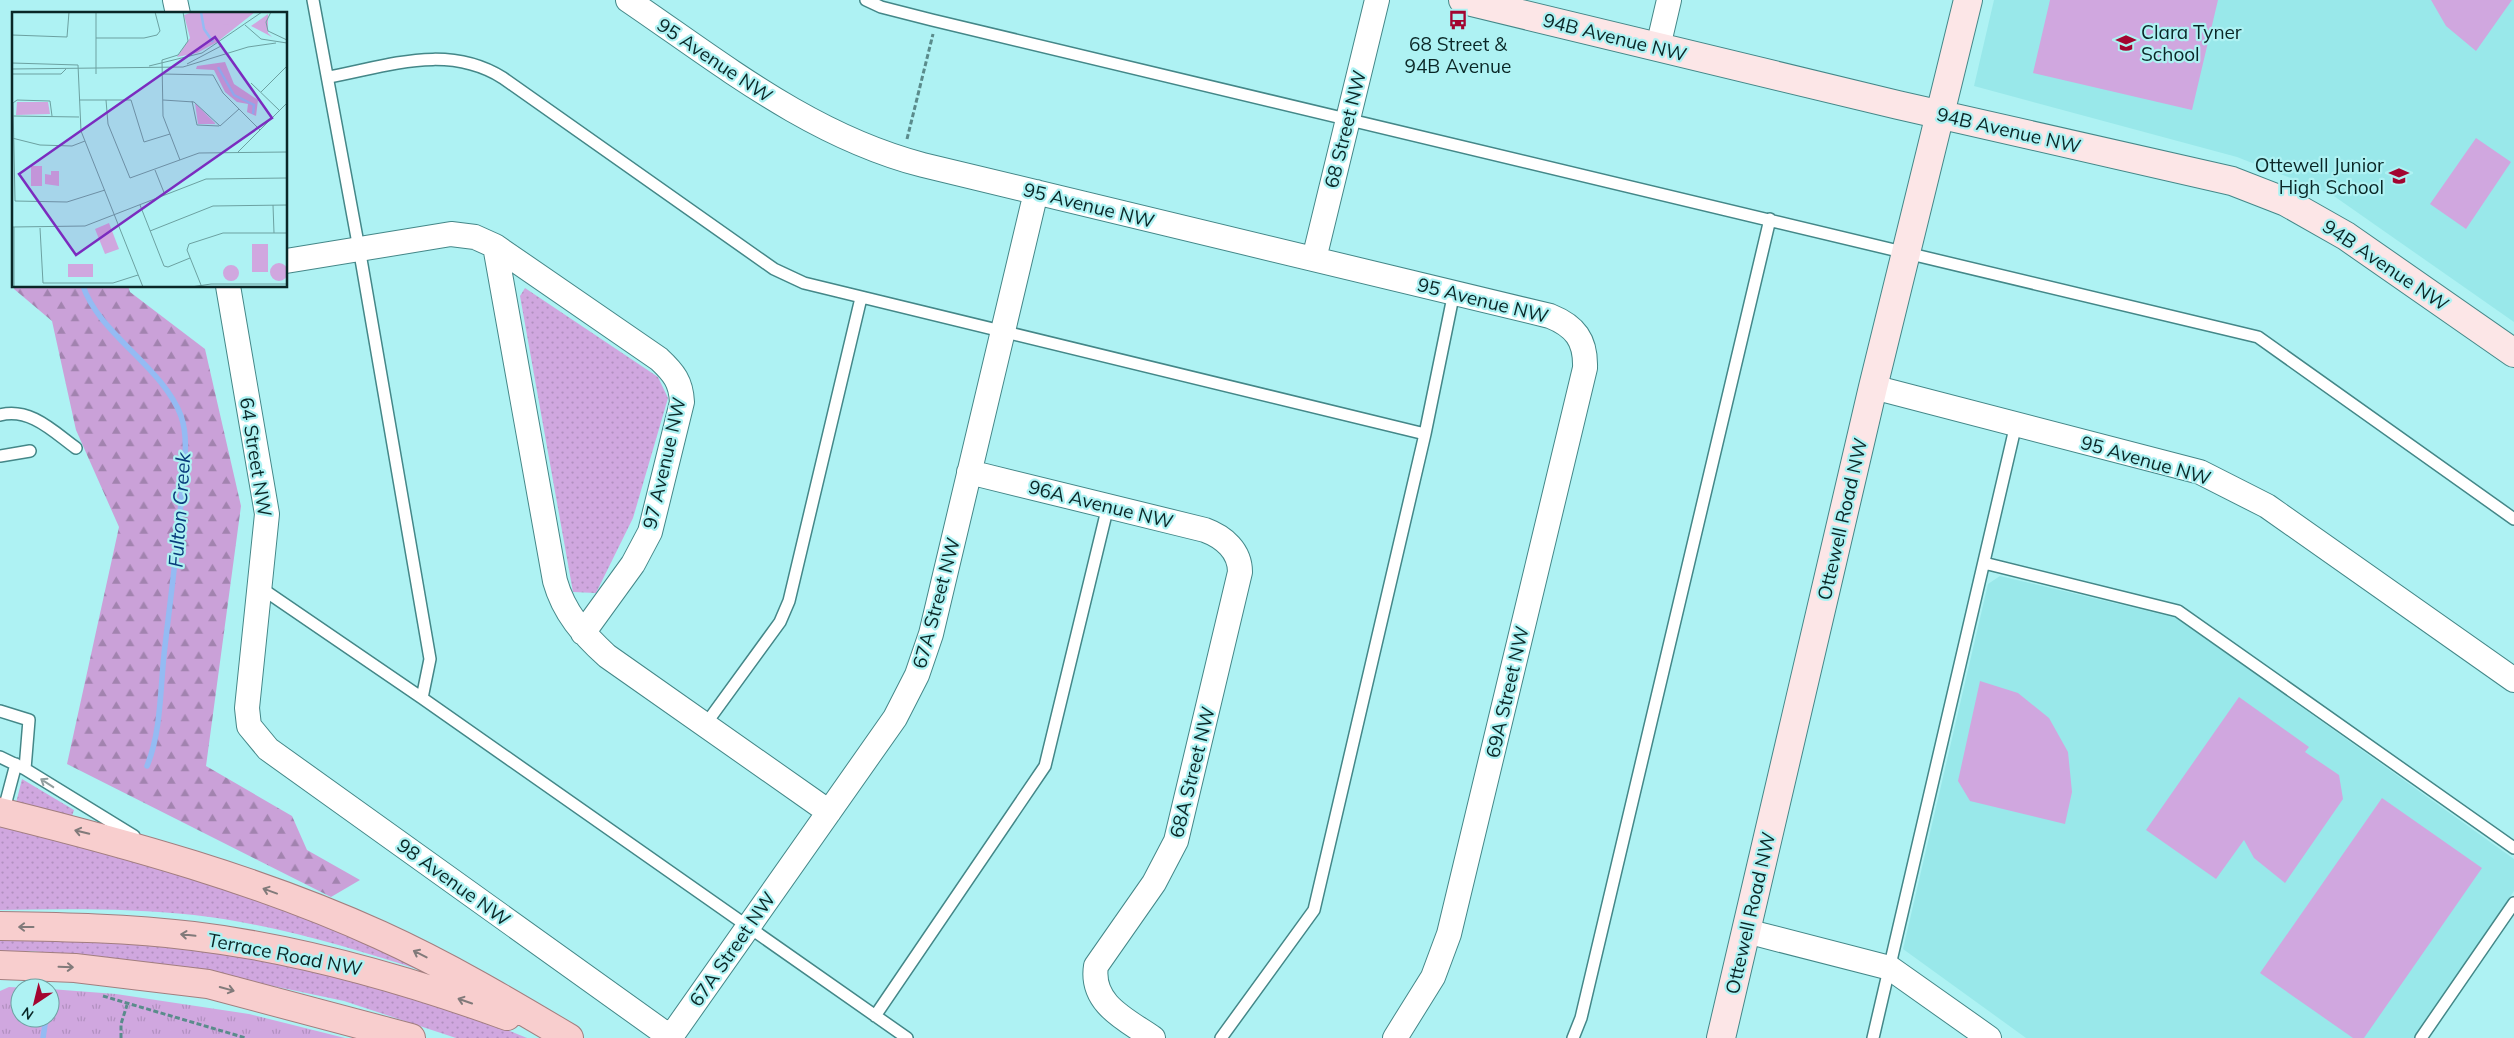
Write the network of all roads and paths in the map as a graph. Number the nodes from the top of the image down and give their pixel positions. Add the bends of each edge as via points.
1 (313, 0) edge
2 (628, 0) edge
3 (866, 0) edge
4 (1377, 0) edge
5 (1463, 0) edge
6 (1669, 0) edge
7 (1968, 0) edge
8 (934, 29) dead end
9 (1658, 48) junction
10 (329, 77) junction
11 (1940, 115) junction
12 (1347, 120) junction
13 (906, 145) dead end
14 (1036, 192) junction
15 (1770, 219) junction
16 (495, 246) junction
17 (359, 248) junction
18 (1906, 251) junction
19 (1314, 259) junction
20 (288, 262) edge
21 (228, 288) edge
22 (1454, 292) junction
23 (861, 298) junction
24 (1003, 332) junction
25 (1579, 337) joint
26 (2514, 353) edge
27 (1873, 387) junction
28 (0, 415) edge
29 (2016, 424) junction
30 (1425, 434) junction
31 (76, 448) dead end
32 (30, 450) dead end
33 (0, 456) edge
34 (969, 472) junction
35 (1108, 506) junction
36 (2514, 520) edge
37 (1229, 545) joint
38 (1984, 563) junction
39 (261, 588) junction
40 (584, 633) junction
41 (2514, 680) edge
42 (422, 698) junction
43 (0, 711) edge
44 (248, 718) joint
45 (705, 725) junction
46 (0, 756) edge
47 (21, 767) junction
48 (829, 812) junction
49 (1, 813) edge
50 (2514, 848) edge
51 (179, 861) junction
52 (2514, 903) edge
53 (0, 926) edge
54 (748, 928) junction
55 (1746, 931) junction
56 (0, 965) edge
57 (1890, 968) junction
58 (96, 993) dead end
59 (127, 1004) junction
60 (875, 1016) junction
61 (121, 1038) edge
62 (246, 1038) edge
63 (411, 1038) edge
64 (559, 1038) edge
65 (569, 1038) edge
66 (670, 1038) edge
67 (907, 1038) edge
68 (1153, 1038) edge
69 (1221, 1038) edge
70 (1395, 1038) edge
71 (1573, 1038) edge
72 (1721, 1038) edge
73 (1872, 1038) edge
74 (1989, 1038) edge
75 (2421, 1038) edge

1 - 10 lane
2 - 14 street, 95 Avenue NW via 780,104 838,135 902,159
3 - 12 lane via 898,12
4 - 12 street, 68 Street NW
5 - 9 street, 94B Avenue NW
6 - 9 street
7 - 11 street, Ottewell Road NW
8 - 13 path
9 - 11 street, 94B Avenue NW
10 - 17 lane
10 - 23 lane via 426,59 456,59 488,69 774,269 804,284
11 - 18 street, Ottewell Road NW
11 - 26 street, 94B Avenue NW via 2208,174 2286,202 2346,236
12 - 15 lane
12 - 19 street, 68 Street NW
14 - 19 street, 95 Avenue NW
14 - 24 street, 67A Street NW
15 - 18 lane
15 - 71 lane via 1581,1018
16 - 17 street, 97 Avenue NW via 475,237 451,234
16 - 40 street via 555,581 566,610
16 - 40 street, 97 Avenue NW via 660,359 677,377 681,388 682,402 650,532 633,564
17 - 20 street, 97 Avenue NW
17 - 42 lane via 430,659
18 - 27 street, Ottewell Road NW
18 - 36 lane via 2258,337
19 - 22 street, 95 Avenue NW
21 - 39 street, 64 Street NW via 265,498 267,530
22 - 25 street, 95 Avenue NW via 1554,318
22 - 30 lane
23 - 24 lane
23 - 45 lane via 789,602 780,622
24 - 30 lane
24 - 34 street, 67A Street NW
25 - 70 street, 69A Street NW via 1585,347 1585,368 1449,934 1433,977
27 - 29 street, 95 Avenue NW
27 - 55 street, Ottewell Road NW
28 - 31 lane via 19,413 35,419
29 - 38 lane
29 - 41 street, 95 Avenue NW via 2200,472 2267,506
30 - 69 lane via 1314,910
32 - 33 lane
34 - 35 street, 96A Avenue NW
34 - 48 street, 67A Street NW via 931,634 917,676 895,718
35 - 37 street, 96A Avenue NW via 1205,530
35 - 60 lane via 1045,766
37 - 68 street, 68A Street NW via 1240,563 1240,572 1176,840 1154,883 1096,966 1095,982 1103,1001
38 - 50 lane via 2178,611
38 - 57 lane
39 - 42 lane
39 - 44 street, 64 Street NW
40 - 45 street via 607,656
42 - 54 lane
43 - 47 lane via 29,720
44 - 66 street, 98 Avenue NW via 249,726 268,749
45 - 48 street
46 - 47 lane
47 - 49 lane
51 -> 47 lane
48 - 54 street, 67A Street NW
51 -> 49 main road via 116,841
65 -> 51 main road via 460,974 379,934 244,882
52 - 75 lane
64 -> 53 main road, Terrace Road NW via 514,1018 423,986 280,950 193,936 111,929
54 - 60 lane
54 - 66 street, 67A Street NW
55 - 57 street
55 - 72 street, Ottewell Road NW
56 -> 63 main road via 75,968 208,984
57 - 73 lane
57 - 74 street
58 - 59 path
59 - 61 path
59 - 62 path
60 - 67 lane

